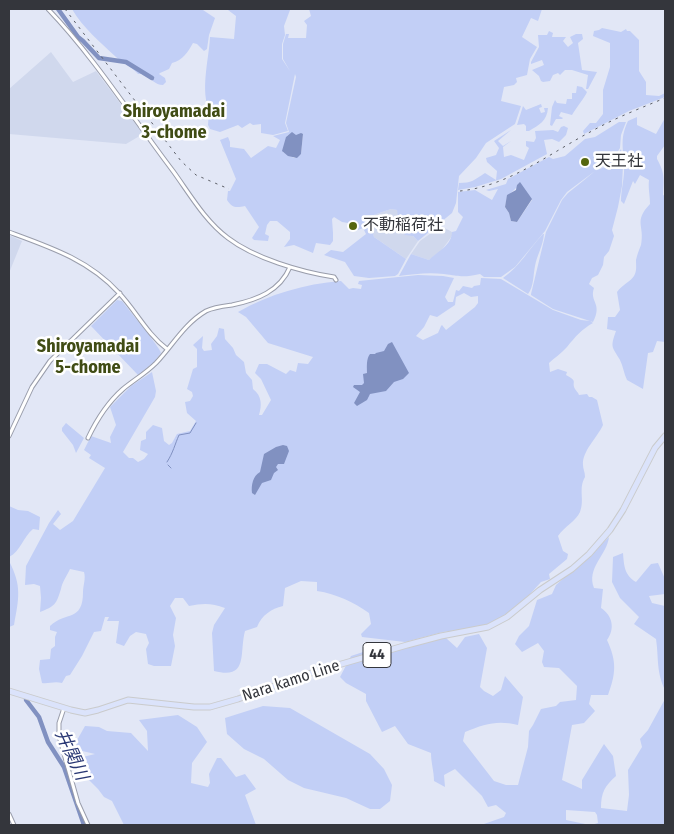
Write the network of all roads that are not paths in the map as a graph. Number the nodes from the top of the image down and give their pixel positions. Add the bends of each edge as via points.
1 (48, 9) edge
2 (9, 232) edge
3 (290, 267) junction
4 (336, 280) dead end
5 (120, 294) junction
6 (167, 349) junction
7 (9, 436) edge
8 (665, 436) edge
9 (88, 438) dead end
10 (9, 691) edge
11 (64, 708) junction
12 (9, 814) edge
13 (14, 825) edge
14 (88, 825) edge

1 - 3 street via 105,79 216,228 246,249
2 - 5 street via 72,256 95,271
3 - 4 street via 334,276
3 - 6 street via 283,281 274,289 241,303 207,311
5 - 6 street
5 - 7 street via 50,361 32,387
6 - 9 street via 110,402
8 - 11 main road, Nara kamo Line / 44 via 610,530 589,554 501,622 314,672 210,707 135,700 91,712
10 - 11 main road, Nara kamo Line / 44
11 - 14 street via 59,723 60,736 78,803
12 - 13 street

